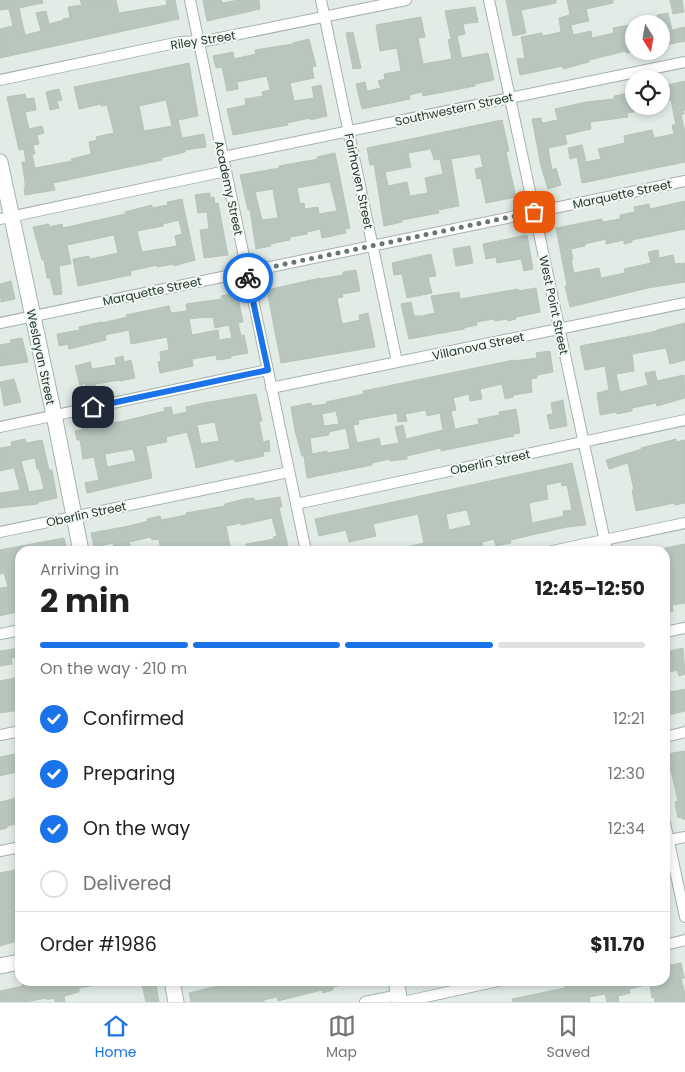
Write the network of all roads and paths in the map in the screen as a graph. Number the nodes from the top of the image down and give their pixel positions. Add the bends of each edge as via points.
1 (190, 0) edge
2 (321, 0) edge
3 (406, 0) edge
4 (489, 0) edge
5 (324, 17) junction
6 (198, 40) junction
7 (685, 62) edge
8 (0, 80) edge
9 (510, 98) junction
10 (348, 131) junction
11 (223, 157) junction
12 (0, 162) edge
13 (226, 171) junction
14 (685, 181) edge
15 (534, 212) junction
16 (5, 218) edge
17 (373, 246) junction
18 (247, 272) junction
19 (685, 303) edge
20 (32, 316) junction
21 (0, 323) edge
22 (559, 329) junction
23 (397, 362) junction
24 (268, 370) junction
25 (271, 388) junction
26 (54, 415) junction
27 (685, 420) edge
28 (0, 427) edge
29 (584, 442) junction
30 (289, 472) junction
31 (296, 504) junction
32 (74, 516) junction
33 (685, 523) edge
34 (0, 532) edge
35 (605, 540) junction
36 (80, 546) edge
37 (305, 546) edge
38 (576, 546) edge
39 (606, 546) edge
40 (685, 628) edge
41 (15, 631) edge
42 (670, 631) edge
43 (0, 634) edge
44 (15, 732) edge
45 (685, 732) edge
46 (0, 736) edge
47 (670, 736) edge
48 (685, 837) edge
49 (670, 840) edge
50 (15, 848) edge
51 (0, 851) edge
52 (670, 854) edge
53 (685, 916) edge
54 (685, 940) edge
55 (670, 944) edge
56 (15, 963) edge
57 (0, 966) edge
58 (173, 986) edge
59 (463, 986) edge
60 (400, 995) edge
61 (176, 1002) edge
62 (365, 1002) edge

1 - 6 street, Academy Street
2 - 5 street, Fairhaven Street
3 - 5 street, Riley Street
4 - 9 street, West Point Street
5 - 6 street, Riley Street
5 - 10 street, Fairhaven Street
6 - 8 street, Riley Street
6 - 11 street, Academy Street
7 - 9 street, Southwestern Street
9 - 10 street, Southwestern Street
9 - 15 street, West Point Street
10 - 11 street, Southwestern Street
10 - 17 street, Fairhaven Street
11 - 13 street, Academy Street
12 - 16 main road, Weslayan Street
13 - 16 street
13 - 18 street, Academy Street
14 - 15 street, Marquette Street
15 - 17 street, Marquette Street
15 - 22 street, West Point Street
16 - 20 main road, Weslayan Street
17 - 18 street, Marquette Street
17 - 23 street, Fairhaven Street
18 - 20 street, Marquette Street
18 - 24 street, Academy Street
19 - 22 street, Villanova Street
20 - 21 street, Marquette Street
20 - 26 main road, Weslayan Street
22 - 23 street, Villanova Street
22 - 29 street, West Point Street
23 - 25 street, Villanova Street
24 - 25 street, Academy Street
24 - 26 street
25 - 30 street, Academy Street
26 - 28 street
26 - 32 main road, Weslayan Street
27 - 29 street, Oberlin Street
29 - 31 street, Oberlin Street
29 - 35 street, West Point Street
30 - 31 street, Academy Street
30 - 32 street, Oberlin Street
31 - 37 street, Academy Street
32 - 34 street, Oberlin Street
32 - 36 main road, Weslayan Street
33 - 35 street
35 - 38 street
35 - 39 street, West Point Street
40 - 42 street
41 - 43 street
44 - 46 street
45 - 47 street
48 - 49 street
50 - 51 street
52 - 53 street
54 - 55 street
56 - 57 main road
58 - 61 main road
59 - 60 street
60 - 62 street

